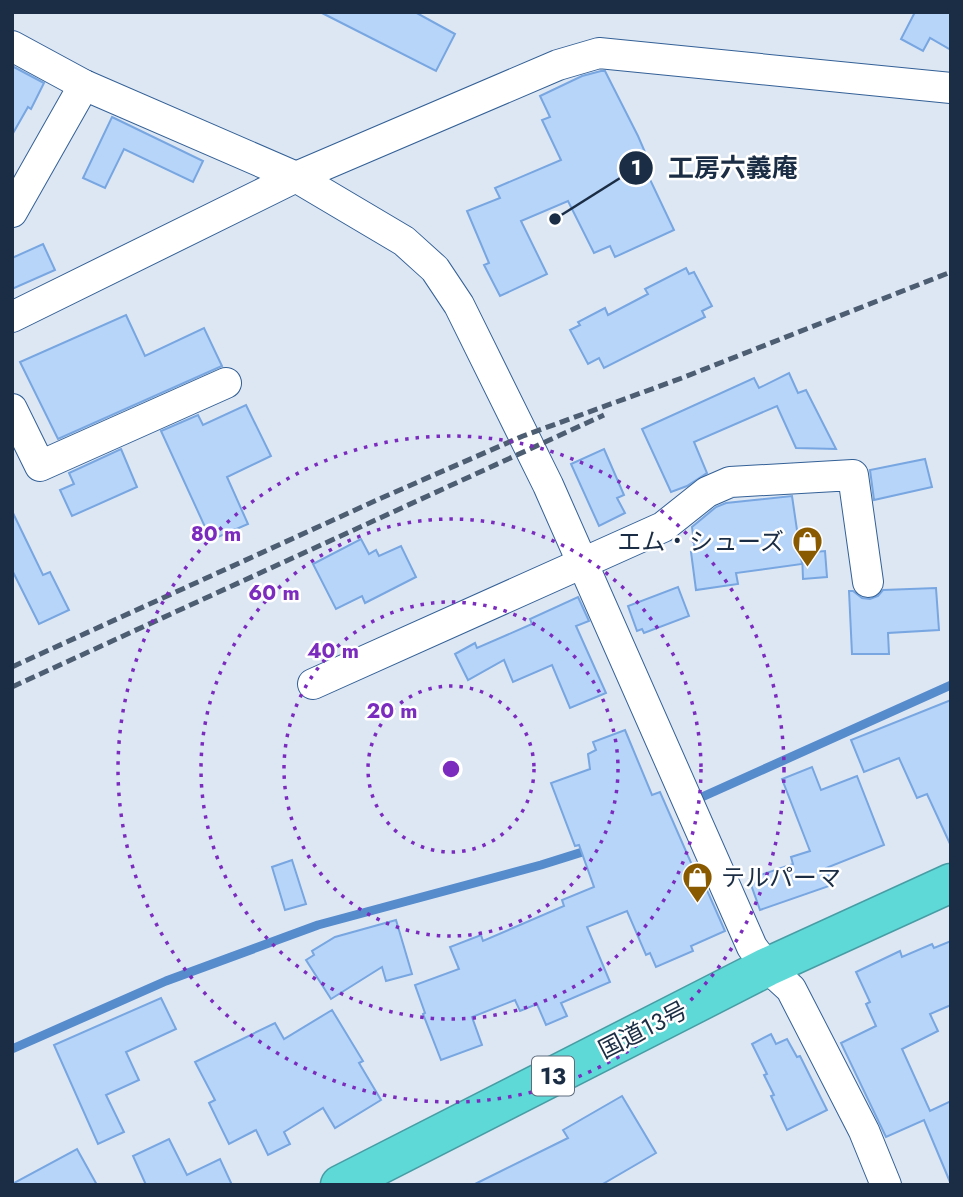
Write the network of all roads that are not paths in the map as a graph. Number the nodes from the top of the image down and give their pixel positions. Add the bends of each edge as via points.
1 (12, 46) edge
2 (84, 85) junction
3 (951, 88) edge
4 (296, 177) junction
5 (12, 212) edge
6 (12, 317) edge
7 (226, 383) dead end
8 (12, 409) edge
9 (582, 563) junction
10 (868, 582) dead end
11 (313, 684) dead end
12 (951, 883) edge
13 (767, 967) junction
14 (340, 1185) edge
15 (886, 1185) edge

1 - 2 street
2 - 4 street
2 - 5 street
3 - 4 street via 599,53 558,65
4 - 6 street
4 - 9 street via 404,241 435,269 459,305
7 - 8 street via 40,466
9 - 10 street via 663,527 707,492 730,482 853,475
9 - 11 street
9 - 13 street via 752,947
12 - 13 highway, 国道13号 / 13
13 - 14 highway, 国道13号 / 13
13 - 15 street via 791,989 864,1131

